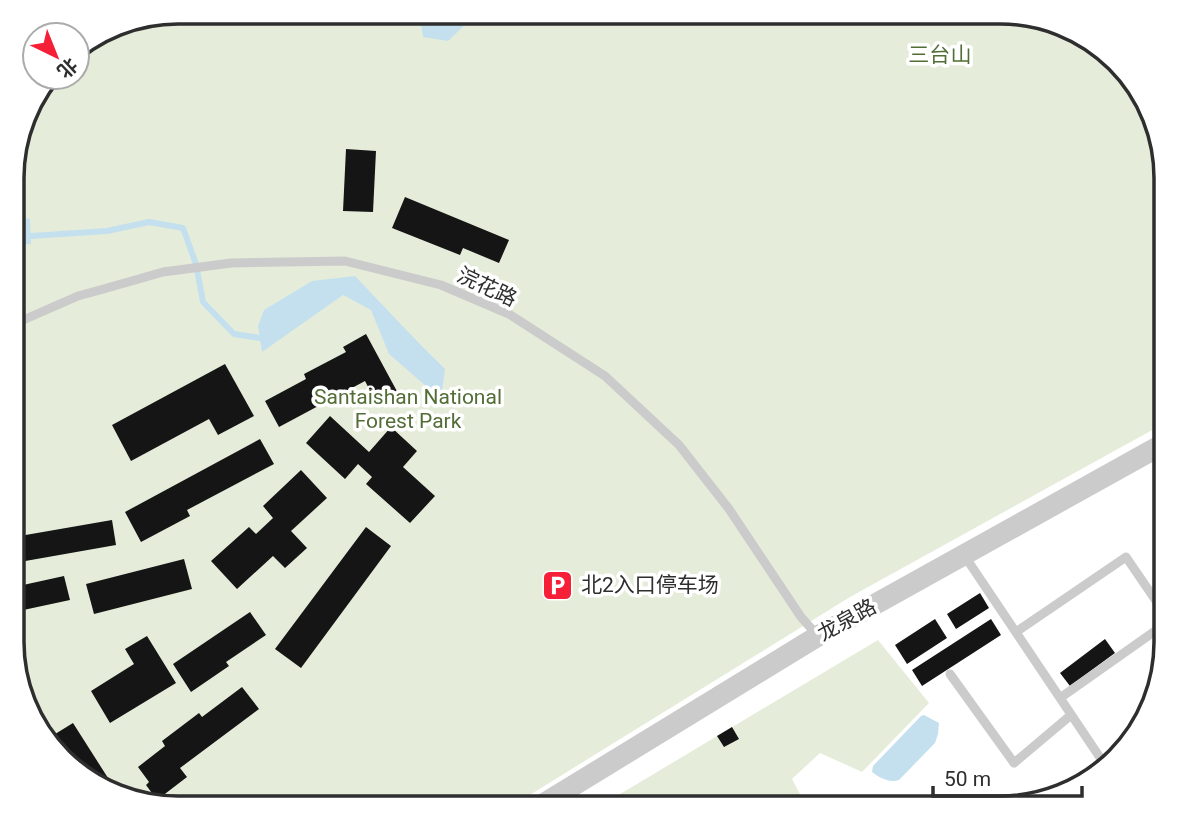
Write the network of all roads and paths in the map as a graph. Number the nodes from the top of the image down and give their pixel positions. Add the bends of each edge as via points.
1 (24, 319) edge
2 (1153, 450) edge
3 (964, 555) junction
4 (1153, 595) edge
5 (1016, 632) junction
6 (1153, 633) edge
7 (818, 636) junction
8 (950, 674) dead end
9 (1060, 698) junction
10 (1071, 715) junction
11 (1100, 758) edge
12 (555, 796) edge

1 - 7 lane, 浣花路 via 78,296 163,272 231,262 345,261 441,285 509,314 605,376 679,445
2 - 3 street, 龙泉路
3 - 5 lane
3 - 7 street, 龙泉路
4 - 5 lane via 1126,557
5 - 9 lane
6 - 9 lane
7 - 12 street, 龙泉路
8 - 10 lane via 1014,763
9 - 10 lane
10 - 11 lane

